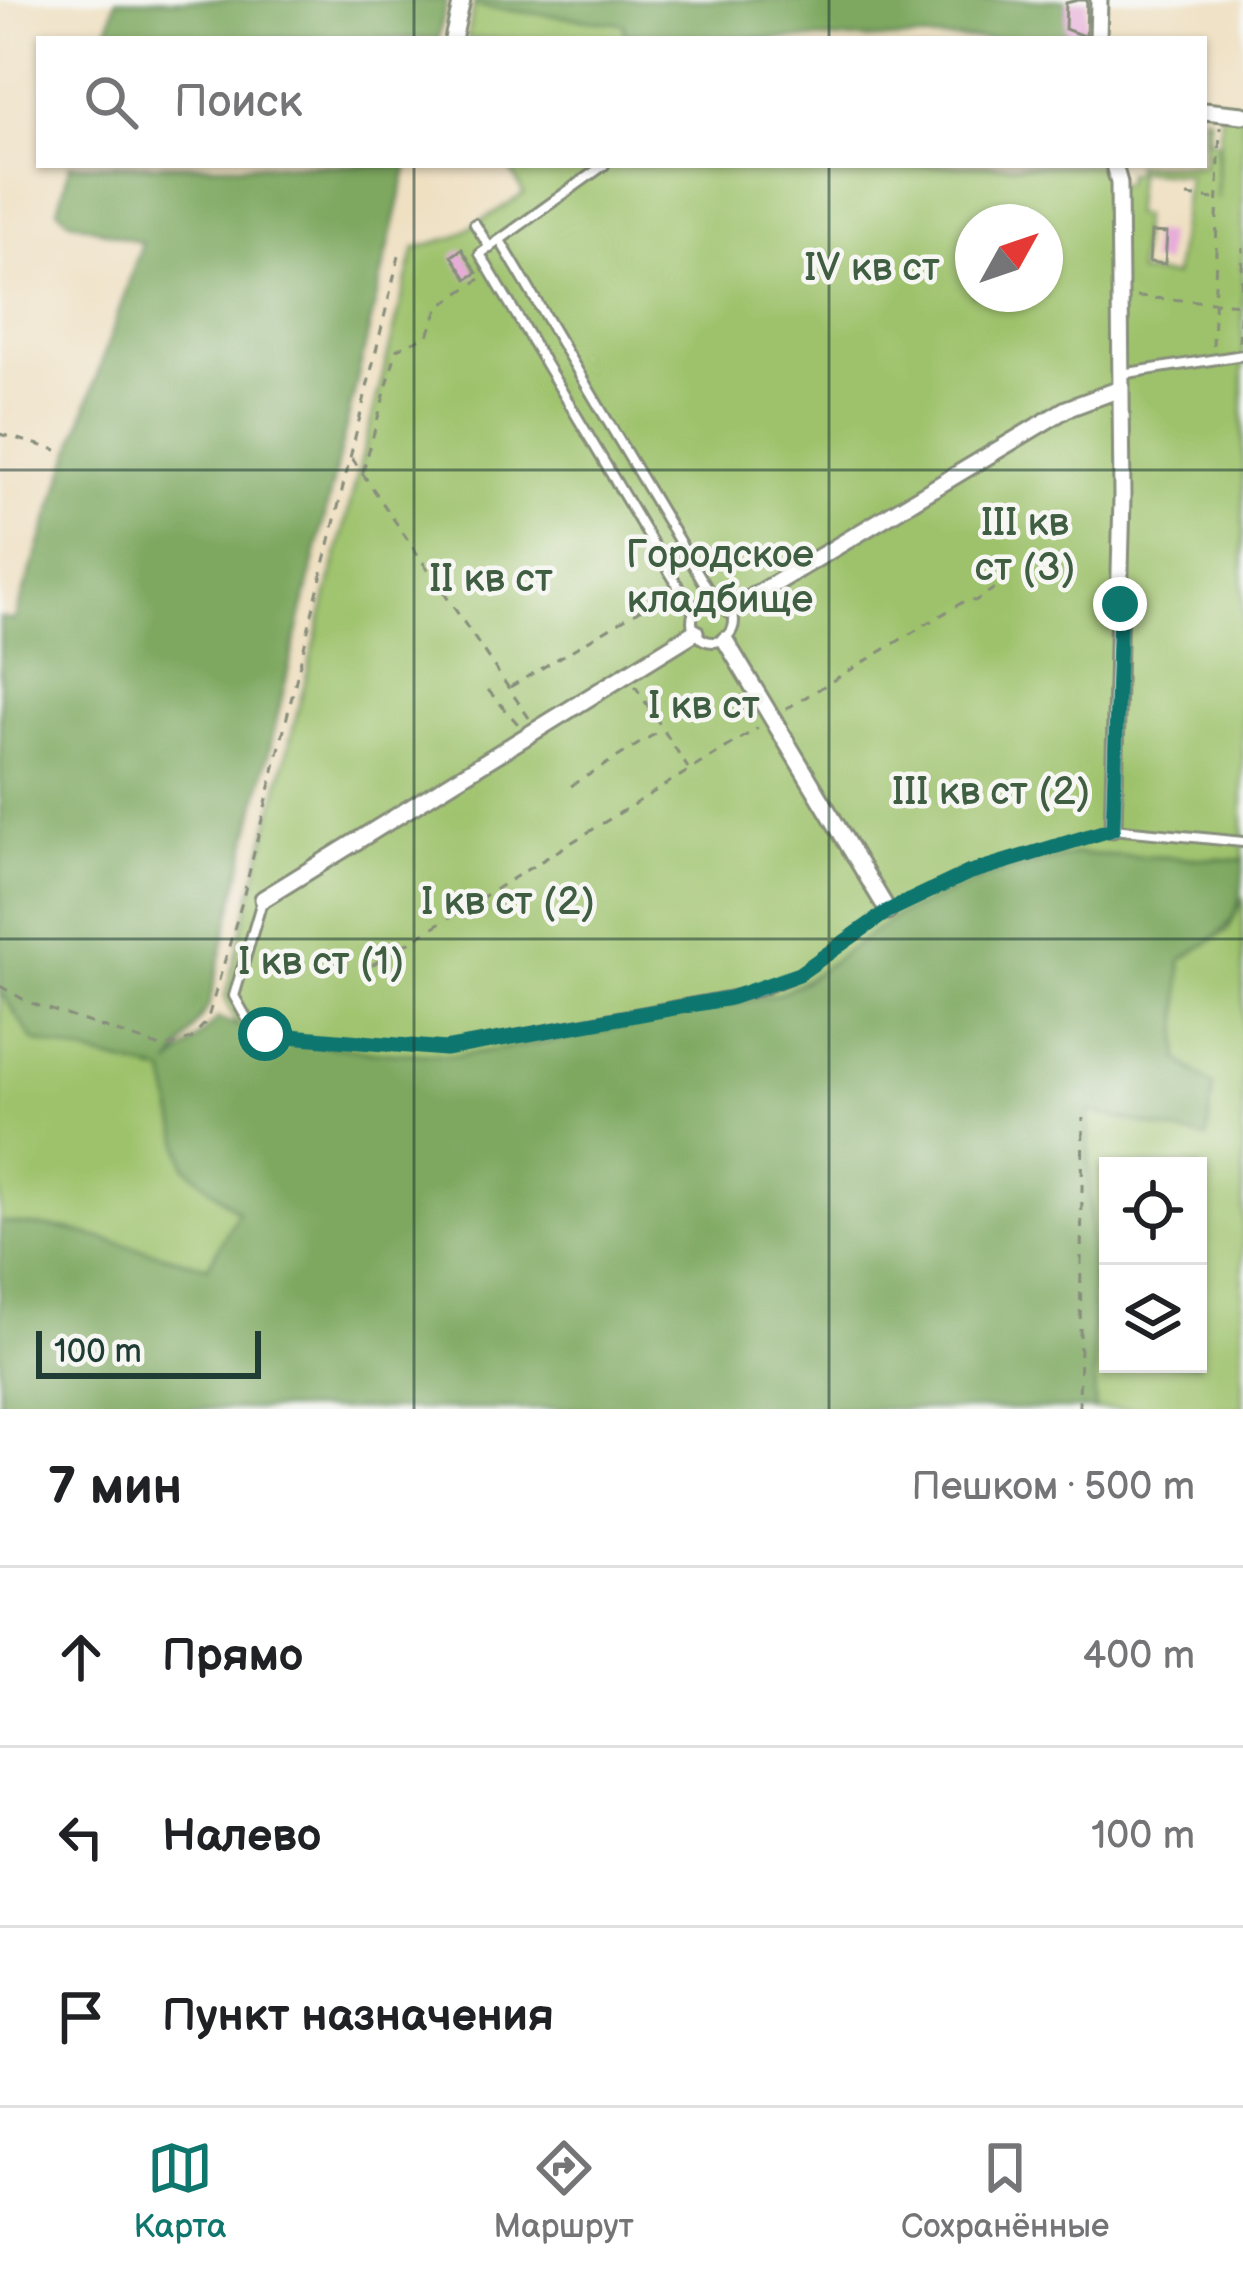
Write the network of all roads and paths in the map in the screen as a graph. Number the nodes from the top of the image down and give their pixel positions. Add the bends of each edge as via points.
1 (462, 0) edge
2 (1099, 0) edge
3 (454, 36) edge
4 (1098, 36) edge
5 (1212, 112) edge
6 (1243, 116) edge
7 (600, 168) edge
8 (1115, 168) edge
9 (1187, 196) dead end
10 (1217, 199) junction
11 (475, 224) dead end
12 (501, 242) junction
13 (490, 248) junction
14 (1243, 248) edge
15 (400, 252) dead end
16 (491, 272) junction
17 (1120, 295) junction
18 (1213, 302) junction
19 (1242, 304) edge
20 (1240, 356) edge
21 (1213, 359) junction
22 (1120, 382) junction
23 (0, 434) edge
24 (57, 450) dead end
25 (351, 456) junction
26 (363, 473) junction
27 (679, 587) junction
28 (995, 588) dead end
29 (713, 598) junction
30 (731, 610) junction
31 (693, 611) junction
32 (695, 632) junction
33 (725, 640) junction
34 (627, 674) junction
35 (508, 688) junction
36 (488, 690) dead end
37 (773, 718) junction
38 (662, 729) junction
39 (531, 733) junction
40 (690, 771) junction
41 (571, 786) dead end
42 (1113, 829) junction
43 (1243, 842) edge
44 (262, 899) joint
45 (888, 911) junction
46 (372, 965) dead end
47 (0, 986) edge
48 (1083, 1118) dead end
49 (1079, 1409) edge

1 - 3 street
2 - 4 street
5 - 6 street
5 - 10 path
7 - 12 lane
8 - 17 street
9 - 10 path
10 - 18 path
11 - 13 lane
12 - 13 lane
12 - 29 lane
13 - 16 lane via 480,254
14 - 19 path
15 - 25 path
16 - 26 path via 439,307 428,335 397,349
16 - 27 lane
17 - 18 path
17 - 22 street
18 - 19 path
18 - 21 path
19 - 20 path
20 - 21 lane
21 - 22 lane
22 - 30 street
22 - 42 street
23 - 24 path
25 - 26 path
25 - 47 path via 207,1021 191,1040 164,1048
26 - 35 path
27 - 31 lane
27 - 35 path
28 - 37 path
29 - 30 lane
29 - 31 lane
30 - 33 lane via 734,629
31 - 32 lane
32 - 33 lane
32 - 34 street
33 - 37 street
34 - 38 path
34 - 39 street
35 - 39 path
36 - 39 path
37 - 40 path
37 - 45 street
38 - 40 path
38 - 41 path
39 - 44 street
40 - 46 path
42 - 43 lane
42 - 45 lane via 968,873
44 - 45 lane via 234,996 265,1034 445,1049 759,991 799,974
48 - 49 path

